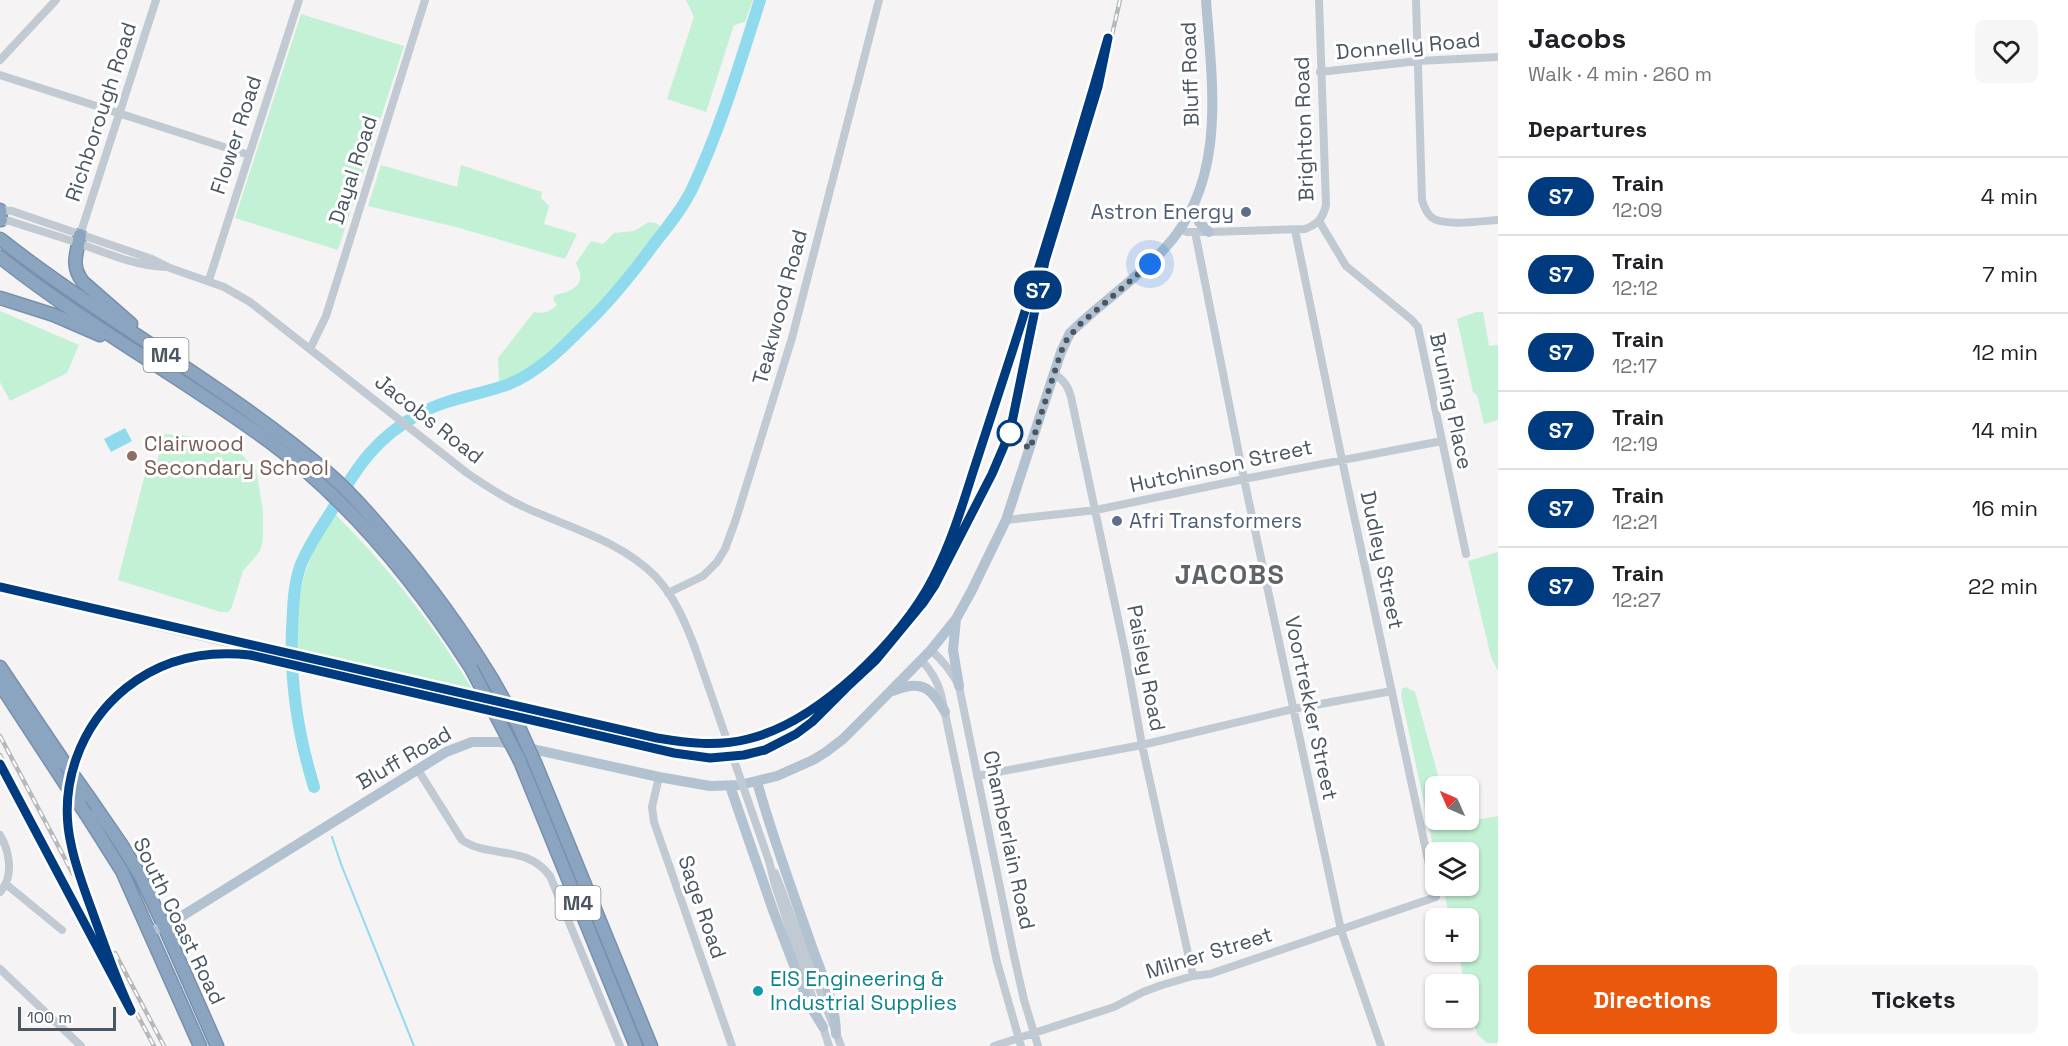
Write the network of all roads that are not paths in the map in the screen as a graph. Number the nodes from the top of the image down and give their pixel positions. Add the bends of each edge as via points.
1 (56, 0) edge
2 (156, 0) edge
3 (299, 0) edge
4 (424, 0) edge
5 (879, 0) edge
6 (1206, 0) edge
7 (1319, 0) edge
8 (1416, 0) edge
9 (1498, 57) edge
10 (0, 60) edge
11 (1418, 61) junction
12 (1320, 72) junction
13 (0, 75) edge
14 (120, 114) junction
15 (249, 155) junction
16 (1192, 208) junction
17 (0, 214) edge
18 (1498, 220) edge
19 (1319, 222) junction
20 (1180, 229) junction
21 (1295, 230) junction
22 (1195, 232) junction
23 (1209, 232) junction
24 (0, 239) edge
25 (79, 239) junction
26 (0, 257) edge
27 (209, 280) junction
28 (0, 298) edge
29 (128, 347) junction
30 (310, 349) junction
31 (175, 361) junction
32 (1054, 374) junction
33 (1442, 441) junction
34 (1342, 460) junction
35 (1244, 479) junction
36 (1096, 510) junction
37 (1005, 520) junction
38 (1466, 554) dead end
39 (669, 593) junction
40 (956, 619) junction
41 (930, 650) junction
42 (921, 660) junction
43 (0, 667) edge
44 (0, 684) edge
45 (959, 686) junction
46 (889, 692) junction
47 (1392, 692) junction
48 (1293, 709) junction
49 (945, 712) junction
50 (1142, 745) junction
51 (418, 770) junction
52 (976, 776) junction
53 (659, 777) junction
54 (757, 782) junction
55 (730, 786) junction
56 (0, 835) edge
57 (770, 863) junction
58 (7, 885) junction
59 (0, 892) edge
60 (1436, 897) joint
61 (164, 926) junction
62 (62, 930) dead end
63 (1341, 930) junction
64 (150, 932) junction
65 (0, 969) edge
66 (1193, 976) junction
67 (823, 1027) junction
68 (1033, 1032) junction
69 (836, 1034) junction
70 (1019, 1042) edge
71 (81, 1046) edge
72 (200, 1046) edge
73 (217, 1046) edge
74 (620, 1046) edge
75 (636, 1046) edge
76 (651, 1046) edge
77 (732, 1046) edge
78 (829, 1046) edge
79 (840, 1046) edge
80 (994, 1046) edge
81 (1038, 1046) edge
82 (1381, 1046) edge

1 - 10 street
2 - 14 street, Richborough Road
3 - 15 street, Flower Road
4 - 30 street, Dayal Road via 326,316
5 - 39 street, Teakwood Road via 795,328 732,529 721,556 709,571
6 - 16 main road, Bluff Road via 1213,125 1206,170
7 - 12 street, Brighton Road
8 - 11 street
9 - 11 street, Donnelly Road
11 - 12 street, Donnelly Road
11 - 18 street via 1425,211 1443,222
12 - 19 street, Brighton Road via 1326,205
13 - 14 street
14 - 15 street
14 - 25 street, Richborough Road
15 - 27 street, Flower Road
16 - 20 main road, Bluff Road
16 - 23 main road
17 - 25 street, Jacobs Road via 12,211
19 - 21 street, Brighton Road
19 - 33 street, Bruning Place via 1346,266 1418,327
20 - 22 street, Brighton Road
20 - 32 main road, Bluff Road via 1150,264 1070,333
21 - 23 street, Brighton Road
21 - 34 street, Dudley Street
22 - 23 street, Brighton Road
22 - 35 street, Voortrekker Street
24 - 31 highway, M4 via 40,271
25 - 27 street, Jacobs Road
25 - 31 highway via 75,269 83,282
26 - 29 highway, M4
27 - 30 street, Jacobs Road via 250,302
28 - 29 highway via 54,315
29 - 75 highway, M4, bridge via 272,443 343,506 427,601 471,668 520,761
30 - 39 street, Jacobs Road via 500,495 626,554
31 - 76 highway, M4, bridge via 279,432 330,475 422,577 470,642 518,725 536,765
32 - 36 street, Paisley Road via 1069,388
32 - 37 main road, Bluff Road
33 - 34 street, Hutchinson Street
33 - 38 street, Bruning Place
34 - 35 street, Hutchinson Street
34 - 47 street, Dudley Street
35 - 36 street, Hutchinson Street
35 - 48 street, Voortrekker Street
36 - 37 street, Hutchinson Street
36 - 50 street, Paisley Road
37 - 40 main road, Bluff Road
39 - 57 street, Jacobs Road, bridge via 695,648
40 - 41 main road, Bluff Road
40 - 45 main road via 953,650
41 - 42 main road, Bluff Road
41 - 45 street, Chamberlain Road
42 - 46 main road, Bluff Road
42 - 49 street, Chamberlain Road via 938,683
43 - 61 highway, South Coast Road, bridge via 134,865
44 - 64 highway, South Coast Road, bridge via 122,871
45 - 52 street, Chamberlain Road
46 - 49 main road via 906,685 925,687
46 - 54 main road, Bluff Road via 826,752 795,769
47 - 48 street
47 - 60 street, Dudley Street
48 - 50 street
48 - 63 street, Voortrekker Street
49 - 70 street, Chamberlain Road via 997,962
50 - 52 street
50 - 66 street, Paisley Road
51 - 53 main road, Bluff Road via 460,746 486,741
51 - 61 main road, Bluff Road
51 - 74 street via 462,840 474,847 537,862 550,876
52 - 68 street, Chamberlain Road
53 - 55 main road, Bluff Road
53 - 77 street, Sage Road via 652,807 654,822
54 - 55 main road, Bluff Road
54 - 69 main road via 826,987
55 - 67 main road via 808,1002
56 - 58 street via 6,848
57 - 67 street
57 - 69 street
58 - 59 street
58 - 62 street
60 - 63 street, Milner Street
61 - 64 main road, Bluff Road
61 - 73 highway, South Coast Road
63 - 66 street, Milner Street via 1210,974
63 - 82 street, Voortrekker Street
64 - 72 highway, South Coast Road
65 - 71 street
66 - 68 street, Milner Street via 1143,992 1114,1007
67 - 78 street
68 - 70 street, Milner Street
68 - 81 street, Chamberlain Road
69 - 79 street
70 - 80 street, Milner Street

